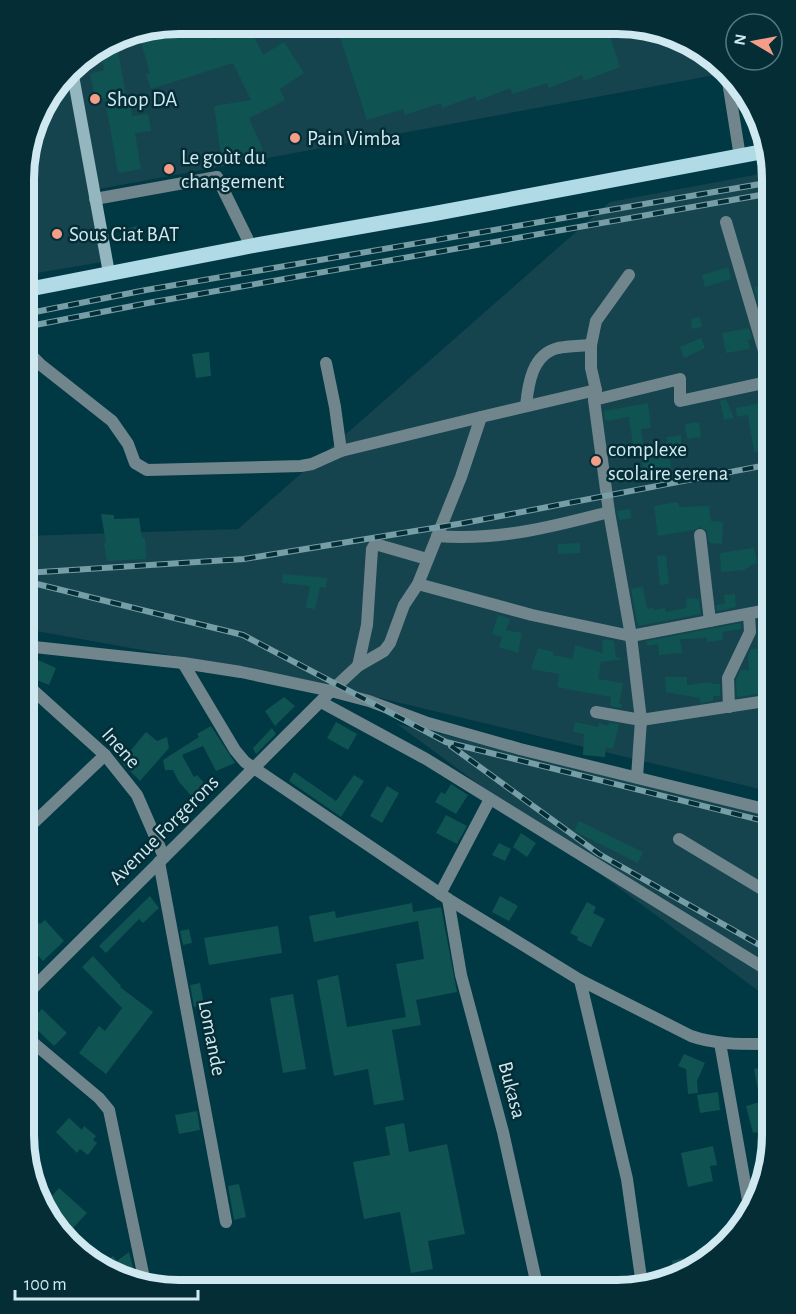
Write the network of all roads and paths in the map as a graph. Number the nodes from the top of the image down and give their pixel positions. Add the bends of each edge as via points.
1 (74, 81) edge
2 (729, 89) edge
3 (759, 153) edge
4 (740, 157) junction
5 (95, 199) junction
6 (726, 222) dead end
7 (251, 246) junction
8 (109, 273) junction
9 (629, 275) dead end
10 (34, 288) edge
11 (762, 343) edge
12 (591, 345) junction
13 (34, 359) edge
14 (326, 363) dead end
15 (762, 383) edge
16 (595, 395) junction
17 (526, 406) junction
18 (481, 417) junction
19 (341, 451) junction
20 (609, 512) junction
21 (700, 535) dead end
22 (437, 536) junction
23 (427, 559) junction
24 (418, 584) junction
25 (762, 611) edge
26 (748, 614) junction
27 (710, 621) junction
28 (632, 636) junction
29 (34, 647) edge
30 (183, 663) junction
31 (358, 666) junction
32 (34, 691) edge
33 (331, 691) junction
34 (321, 702) junction
35 (761, 702) edge
36 (729, 707) junction
37 (596, 712) dead end
38 (641, 720) junction
39 (105, 755) junction
40 (254, 768) junction
41 (638, 777) junction
42 (490, 799) junction
43 (761, 808) edge
44 (34, 822) edge
45 (679, 839) dead end
46 (162, 859) junction
47 (761, 889) edge
48 (444, 897) junction
49 (761, 966) edge
50 (580, 980) junction
51 (34, 987) edge
52 (34, 1043) edge
53 (720, 1043) junction
54 (761, 1044) edge
55 (747, 1198) edge
56 (226, 1222) dead end
57 (144, 1275) edge
58 (641, 1277) edge
59 (536, 1280) edge

1 - 5 street
2 - 4 street
3 - 4 main road
4 - 7 main road
5 - 7 street via 217,177
5 - 8 street
6 - 11 street
7 - 8 main road
8 - 10 main road
9 - 12 street via 596,321
12 - 16 street
12 - 17 street via 556,348 544,355 528,383
13 - 19 street via 112,421 129,444 135,463 147,470 301,466
14 - 19 street
15 - 16 street via 680,401 680,379
16 - 17 street
16 - 20 street
17 - 18 street
18 - 19 street
18 - 22 street, Avenue Forgerons
20 - 22 street via 521,534
20 - 28 street
21 - 27 street
22 - 23 street, Avenue Forgerons
23 - 24 street, Avenue Forgerons
23 - 31 street via 375,544 367,625
24 - 28 street via 532,615
24 - 31 street, Avenue Forgerons via 404,605 390,643
25 - 26 street
26 - 27 street
26 - 36 street via 750,632 728,678
27 - 28 street
28 - 38 street
29 - 30 street
30 - 33 street
30 - 40 street via 235,750
31 - 33 street, Avenue Forgerons
32 - 39 street, Inene
33 - 34 street, Avenue Forgerons
33 - 41 street via 520,750
34 - 40 street, Avenue Forgerons
34 - 42 street
35 - 36 street
36 - 38 street
37 - 38 street
38 - 41 street
39 - 44 street
39 - 46 street, Inene via 137,795
40 - 46 street, Avenue Forgerons
40 - 48 street
41 - 43 street
42 - 48 street
42 - 49 street
45 - 47 street
46 - 51 street, Avenue Forgerons
46 - 56 street, Lomande
48 - 50 street
48 - 59 street, Bukasa
50 - 53 street via 691,1036
50 - 58 street via 627,1179
52 - 57 street via 109,1110
53 - 54 street
53 - 55 street

